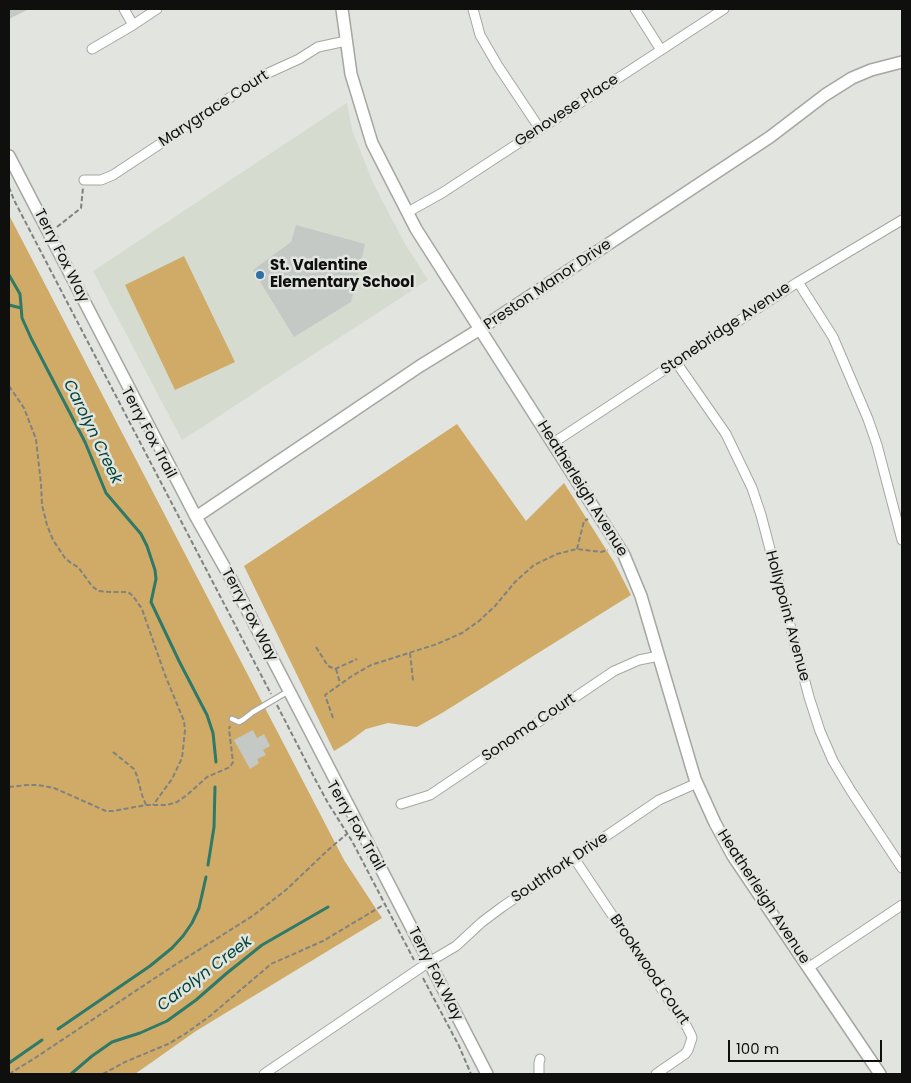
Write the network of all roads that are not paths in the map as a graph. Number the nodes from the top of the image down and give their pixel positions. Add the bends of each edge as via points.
1 (124, 9) edge
2 (157, 9) edge
3 (342, 9) edge
4 (472, 9) edge
5 (635, 9) edge
6 (724, 9) edge
7 (133, 25) junction
8 (346, 41) junction
9 (92, 49) dead end
10 (662, 50) junction
11 (902, 62) edge
12 (540, 129) junction
13 (9, 156) edge
14 (84, 180) road end
15 (408, 212) junction
16 (902, 220) edge
17 (798, 282) junction
18 (480, 329) junction
19 (676, 362) junction
20 (553, 443) junction
21 (196, 516) junction
22 (902, 540) edge
23 (659, 656) junction
24 (288, 691) junction
25 (232, 719) road end
26 (697, 783) junction
27 (401, 804) dead end
28 (574, 858) junction
29 (902, 868) edge
30 (902, 905) edge
31 (429, 962) junction
32 (808, 968) junction
33 (540, 1059) dead end
34 (264, 1074) edge
35 (487, 1074) edge
36 (539, 1074) edge
37 (656, 1074) edge
38 (880, 1074) edge

1 - 7 street
2 - 7 street
3 - 8 street, Heatherleigh Avenue
4 - 12 street via 480,35
5 - 10 street
6 - 10 street, Genovese Place
7 - 9 street
8 - 14 street, Marygrace Court via 318,47 264,75 113,175 100,180
8 - 15 street, Heatherleigh Avenue via 351,74 372,143
10 - 12 street, Genovese Place
11 - 18 street, Preston Manor Drive via 852,78 770,137
12 - 15 street, Genovese Place
13 - 21 street, Terry Fox Way
15 - 18 street, Heatherleigh Avenue
16 - 17 street, Stonebridge Avenue
17 - 19 street, Stonebridge Avenue
17 - 22 street via 833,337 868,419
18 - 20 street, Heatherleigh Avenue
18 - 21 street, Preston Manor Drive
19 - 20 street, Stonebridge Avenue
19 - 29 street, Hollypoint Avenue via 726,434 752,488 809,697 833,761
20 - 23 street, Heatherleigh Avenue via 620,547 641,596
21 - 24 street, Terry Fox Way
23 - 26 street, Heatherleigh Avenue
23 - 27 street, Sonoma Court via 639,660 614,671 430,795
24 - 25 lane via 244,720
24 - 31 street, Terry Fox Way
26 - 28 street, Southfork Drive via 659,800
26 - 32 street, Heatherleigh Avenue via 733,856
28 - 31 street, Southfork Drive via 482,922 456,946
28 - 37 street, Brookwood Court via 692,1035 685,1054
30 - 32 street
31 - 34 street, Southfork Drive
31 - 35 street, Terry Fox Way
32 - 38 street, Heatherleigh Avenue
33 - 36 street

